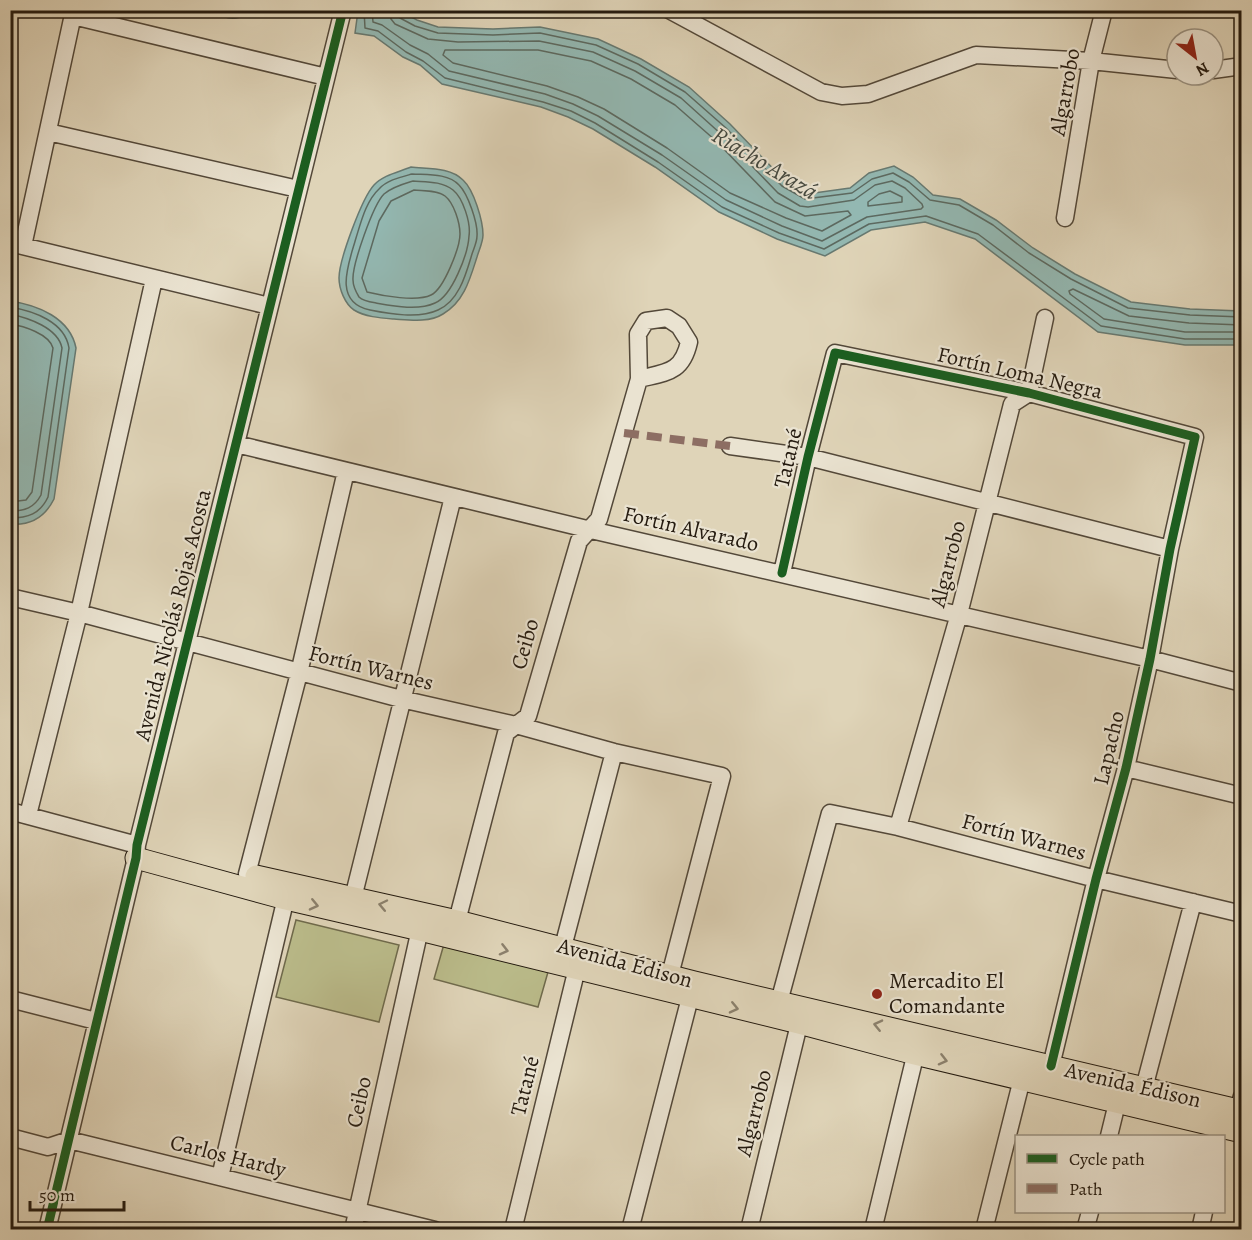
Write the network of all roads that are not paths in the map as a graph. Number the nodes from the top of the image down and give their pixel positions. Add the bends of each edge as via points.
1 (669, 10) edge
2 (1104, 10) edge
3 (342, 12) edge
4 (74, 13) edge
5 (1091, 61) junction
6 (1242, 66) edge
7 (1225, 68) edge
8 (1165, 69) edge
9 (326, 77) junction
10 (48, 132) junction
11 (298, 189) junction
12 (1065, 218) dead end
13 (16, 245) edge
14 (154, 279) junction
15 (269, 306) junction
16 (1045, 318) dead end
17 (835, 353) joint
18 (639, 379) dead end
19 (1029, 393) junction
20 (1195, 436) joint
21 (236, 444) junction
22 (730, 446) dead end
23 (808, 457) junction
24 (346, 471) junction
25 (453, 497) junction
26 (986, 501) junction
27 (591, 530) junction
28 (1170, 549) junction
29 (782, 573) junction
30 (10, 597) edge
31 (79, 612) junction
32 (959, 614) junction
33 (187, 641) junction
34 (1150, 659) junction
35 (299, 673) junction
36 (1242, 683) edge
37 (401, 699) junction
38 (516, 725) junction
39 (614, 752) junction
40 (1126, 768) junction
41 (1242, 796) edge
42 (10, 811) edge
43 (28, 815) junction
44 (898, 826) junction
45 (136, 852) junction
46 (247, 874) junction
47 (1096, 879) junction
48 (287, 892) junction
49 (353, 898) junction
50 (1193, 902) junction
51 (1242, 914) edge
52 (458, 921) junction
53 (421, 922) junction
54 (574, 956) junction
55 (670, 975) junction
56 (692, 990) junction
57 (10, 999) edge
58 (779, 1002) junction
59 (801, 1015) junction
60 (96, 1021) junction
61 (918, 1044) junction
62 (1051, 1066) junction
63 (1024, 1070) junction
64 (1144, 1088) junction
65 (1120, 1093) junction
66 (1240, 1106) edge
67 (1230, 1132) edge
68 (1110, 1135) edge
69 (10, 1137) edge
70 (69, 1140) junction
71 (220, 1177) junction
72 (358, 1210) junction
73 (1090, 1213) edge
74 (1204, 1213) edge
75 (47, 1230) edge
76 (353, 1230) edge
77 (435, 1230) edge
78 (513, 1230) edge
79 (630, 1230) edge
80 (749, 1230) edge
81 (873, 1230) edge
82 (984, 1230) edge
83 (1085, 1230) edge
84 (1200, 1230) edge

1 - 5 street via 820,92 842,96 868,94 976,56
2 - 5 street, Algarrobo
3 - 9 street, Avenida Nicolás Rojas Acosta
4 - 9 street
4 - 10 street
5 - 8 street
5 - 12 street, Algarrobo
6 - 7 street
9 - 11 street, Avenida Nicolás Rojas Acosta
10 - 11 street
10 - 13 street
11 - 15 street, Avenida Nicolás Rojas Acosta
13 - 14 street
14 - 15 street
14 - 31 street
15 - 21 street, Avenida Nicolás Rojas Acosta
16 - 19 street
17 - 19 street, Fortín Loma Negra
17 - 23 street, Tatané
18 - 27 street, Ceibo via 599,519
19 - 20 street, Fortín Loma Negra
19 - 26 street, Algarrobo via 1012,404
20 - 28 street, Lapacho
21 - 24 street, Fortín Alvarado
21 - 33 street, Avenida Nicolás Rojas Acosta
22 - 23 street
23 - 26 street
23 - 29 street, Tatané
24 - 25 street, Fortín Alvarado
24 - 35 street
25 - 27 street, Fortín Alvarado
25 - 37 street
26 - 28 street
26 - 32 street, Algarrobo
27 - 29 street, Fortín Alvarado
27 - 38 street, Ceibo via 579,541 528,716
28 - 34 street, Lapacho
29 - 32 street, Fortín Alvarado
30 - 31 street, Fortín Warnes
31 - 33 street, Fortín Warnes
31 - 43 street
32 - 34 street, Fortín Alvarado
32 - 44 street, Algarrobo
33 - 35 street, Fortín Warnes
33 - 45 street, Avenida Nicolás Rojas Acosta
34 - 36 street, Fortín Alvarado
34 - 40 street, Lapacho
35 - 37 street, Fortín Warnes
35 - 46 street
37 - 38 street, Fortín Warnes
37 - 49 street
38 - 39 street, Fortín Warnes
38 - 52 street, Ceibo via 506,733
39 - 54 street, Tatané
39 - 55 street, Fortín Warnes via 722,776
40 - 41 street
40 - 47 street, Lapacho
42 - 43 street, Avenida Édison
43 - 45 street, Avenida Édison
44 - 47 street, Fortín Warnes
44 - 58 street, Fortín Warnes via 830,813
45 - 46 main road, Avenida Édison
45 - 48 main road, Avenida Édison
45 - 60 street, Avenida Nicolás Rojas Acosta
46 - 48 main road, Avenida Édison
47 - 50 street, Fortín Warnes
47 - 62 street, Lapacho
48 - 49 main road, Avenida Édison
48 -> 53 main road, Avenida Édison
48 - 71 street
53 -> 49 main road, Avenida Édison
50 - 51 street, Fortín Warnes
50 - 64 street
52 - 53 main road, Avenida Édison
52 - 54 main road, Avenida Édison
53 -> 54 main road, Avenida Édison
53 - 72 street, Ceibo
54 - 55 main road, Avenida Édison
54 - 56 main road, Avenida Édison
54 - 78 street, Tatané
55 - 56 main road, Avenida Édison
56 - 58 main road, Avenida Édison
56 -> 59 main road, Avenida Édison
56 - 79 street
57 - 60 street
58 - 59 main road, Avenida Édison
59 - 61 main road, Avenida Édison
59 - 80 street, Algarrobo
60 - 70 street, Avenida Nicolás Rojas Acosta
61 - 63 main road, Avenida Édison
61 - 81 street
62 - 63 main road, Avenida Édison
62 - 65 main road, Avenida Édison
63 - 65 main road, Avenida Édison
63 - 82 street
64 - 65 main road, Avenida Édison
64 - 66 main road, Avenida Édison
65 - 67 main road, Avenida Édison
65 - 68 street
66 - 67 street
69 - 70 street, Carlos Hardy via 48,1147
70 - 71 street, Carlos Hardy
70 - 75 street, Avenida Nicolás Rojas Acosta
71 - 72 street, Carlos Hardy
72 - 76 street, Ceibo
72 - 77 street, Carlos Hardy
73 - 83 street
74 - 84 street

